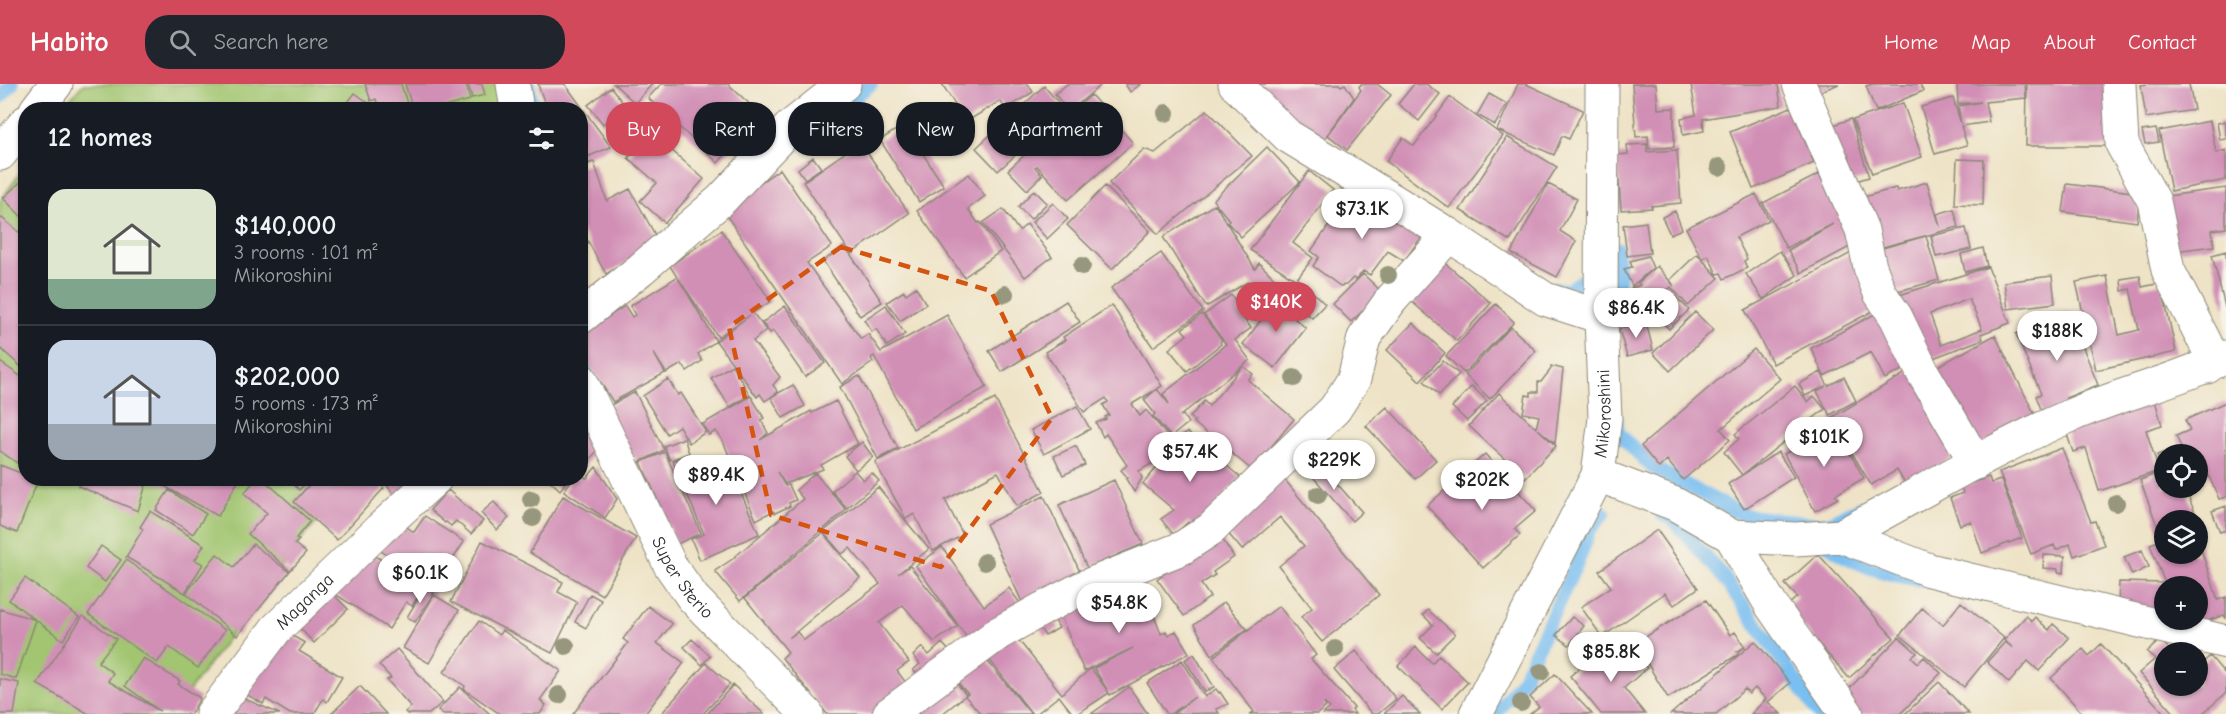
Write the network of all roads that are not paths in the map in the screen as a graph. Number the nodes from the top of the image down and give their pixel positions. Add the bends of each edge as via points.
1 (56, 84) edge
2 (513, 84) edge
3 (844, 84) edge
4 (1235, 84) edge
5 (1602, 84) edge
6 (1799, 84) edge
7 (2119, 84) edge
8 (42, 102) edge
9 (516, 102) edge
10 (18, 132) edge
11 (0, 154) edge
12 (1449, 235) junction
13 (588, 312) edge
14 (1601, 317) junction
15 (2216, 362) edge
16 (588, 396) edge
17 (1976, 464) junction
18 (1598, 475) junction
19 (427, 486) edge
20 (1841, 536) junction
21 (1731, 537) junction
22 (2226, 642) edge
23 (212, 714) edge
24 (807, 714) edge
25 (889, 714) edge
26 (1476, 714) edge
27 (1847, 714) edge

1 - 8 street
2 - 9 street
3 - 13 street via 789,128 721,200
4 - 12 street via 1288,136
5 - 14 street, Mikoroshini
6 - 17 street via 1862,230 1880,293
7 - 15 street via 2122,144 2154,201 2168,270
10 - 11 street
12 - 14 street via 1545,299
12 - 25 street via 1391,300 1364,338 1354,379 1335,409 1210,529 1182,548 1084,587 999,633
14 - 18 street, Mikoroshini via 1605,418
15 - 17 street via 2072,415
16 - 24 street, Super Sterio via 670,565 687,590
17 - 20 street
18 - 21 street via 1675,504
18 - 26 street, Mikoroshini
19 - 23 street, Maganga via 276,629
20 - 21 street
20 - 22 street via 1929,570
21 - 27 street via 1771,605

